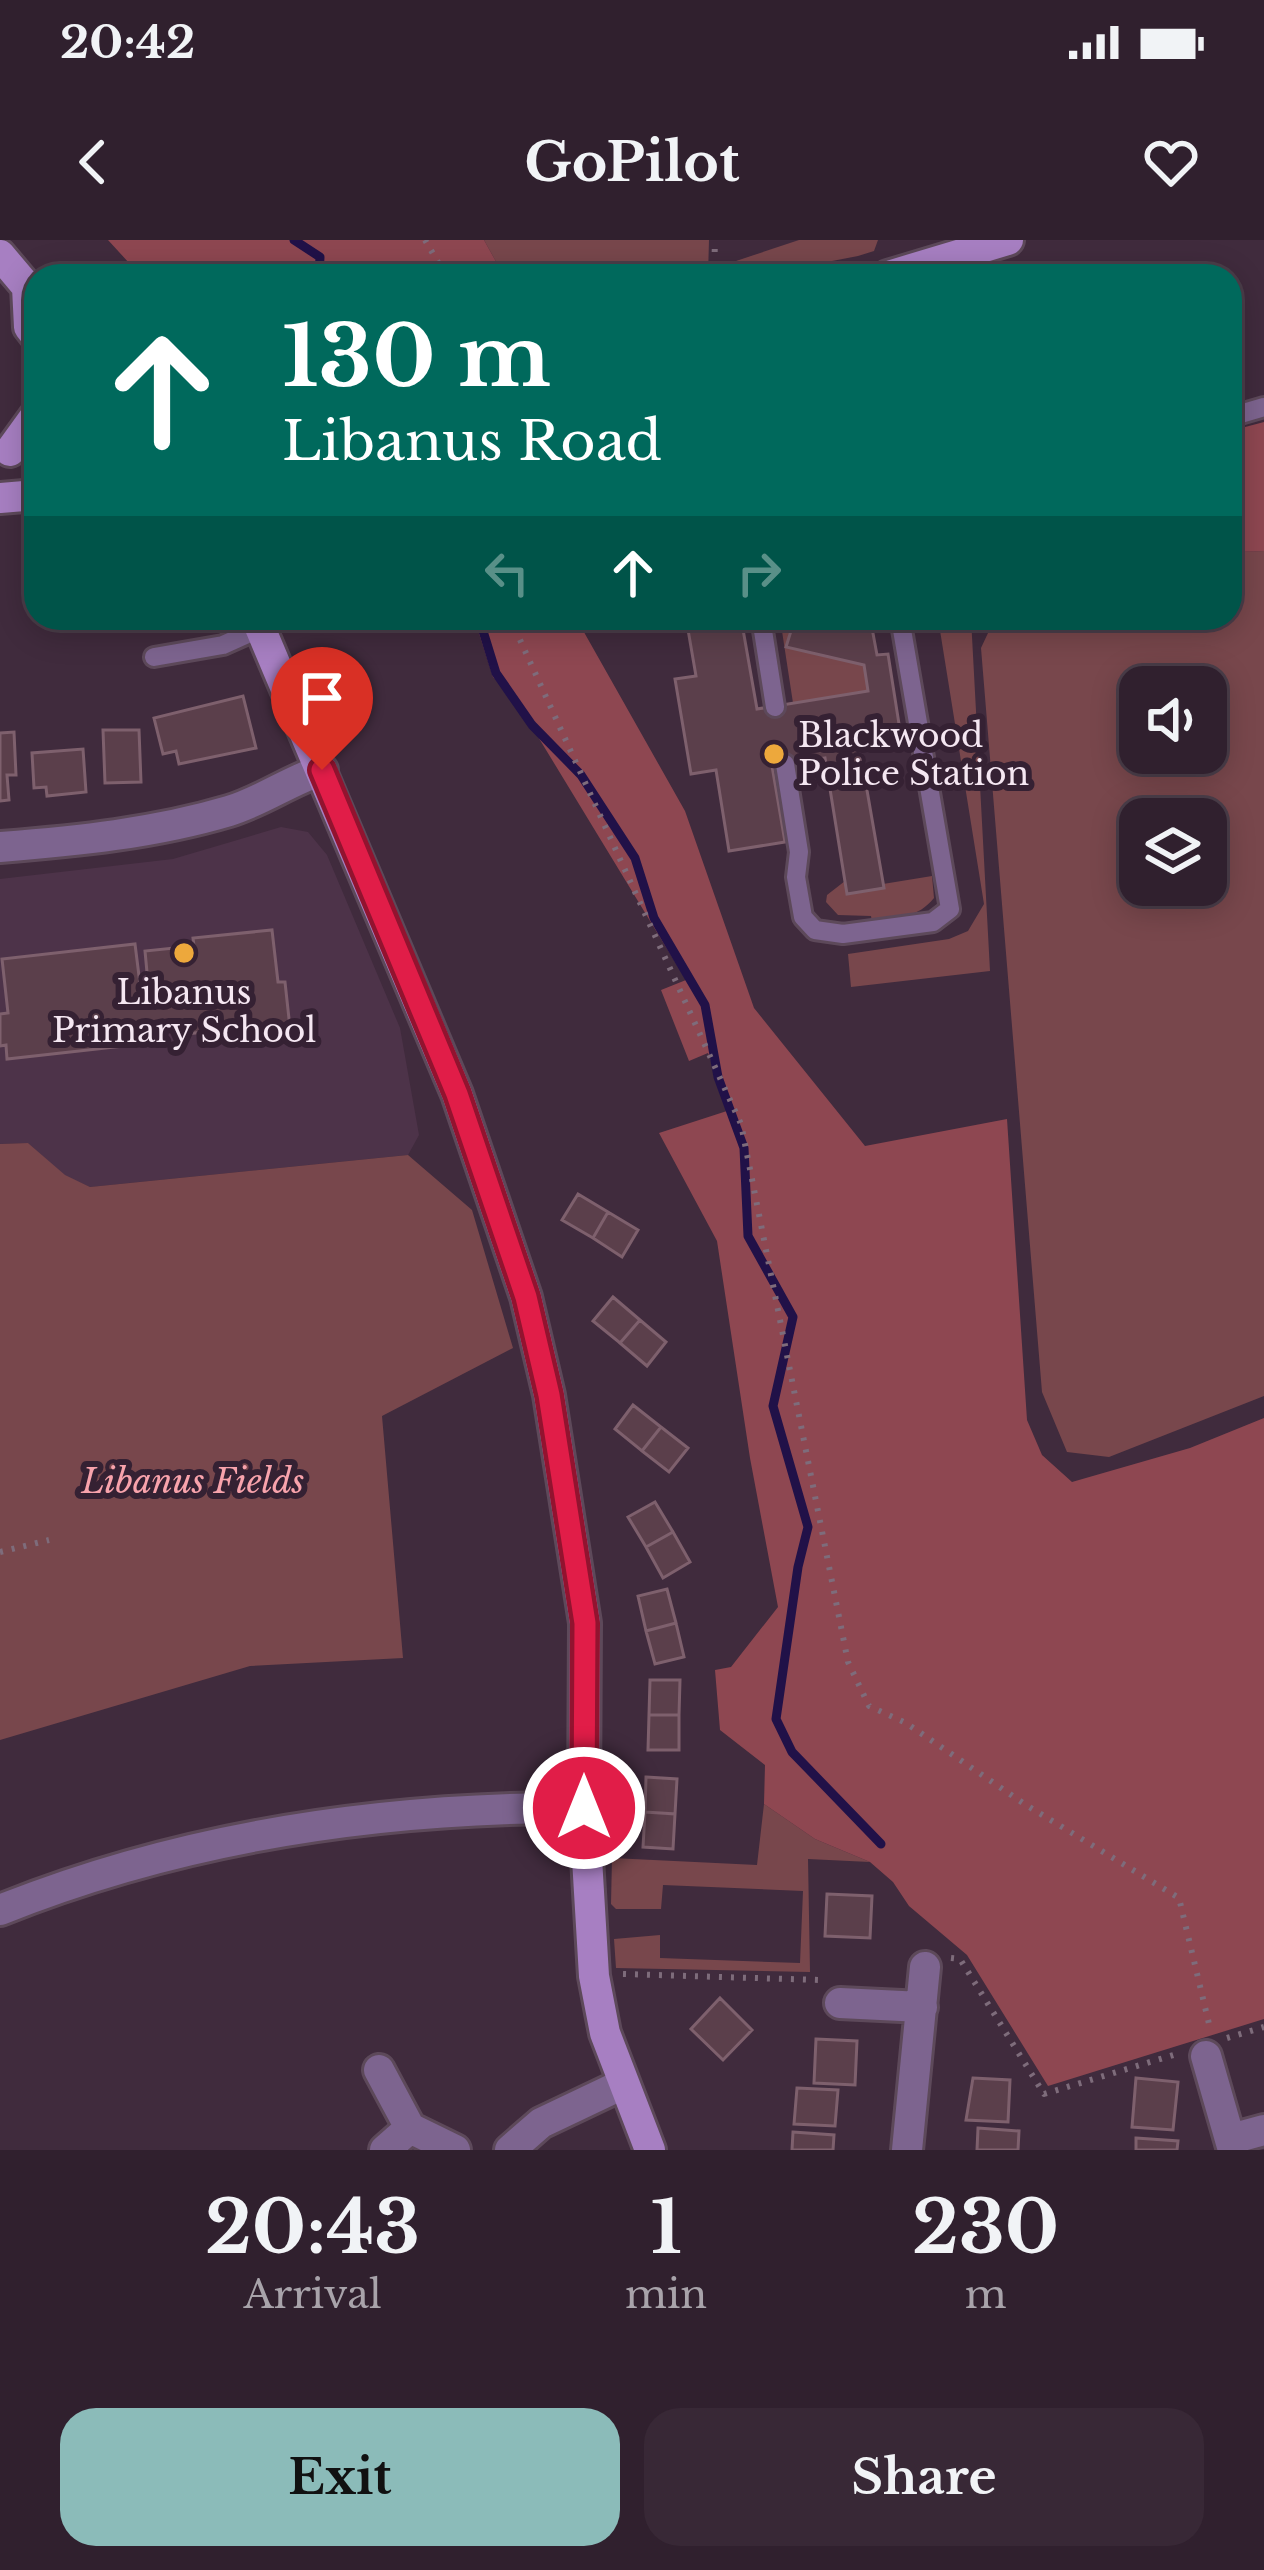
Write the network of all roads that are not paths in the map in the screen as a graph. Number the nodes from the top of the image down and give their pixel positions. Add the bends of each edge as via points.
1 (1008, 240) edge
2 (0, 255) edge
3 (928, 264) edge
4 (24, 279) edge
5 (247, 630) edge
6 (261, 630) edge
7 (763, 630) edge
8 (902, 630) edge
9 (154, 657) dead end
10 (775, 706) dead end
11 (785, 764) dead end
12 (322, 770) junction
13 (0, 847) edge
14 (584, 1808) junction
15 (0, 1910) edge
16 (933, 1962) road end
17 (835, 1993) road end
18 (922, 2006) junction
19 (1193, 2055) road end
20 (380, 2071) dead end
21 (622, 2084) junction
22 (410, 2128) junction
23 (1264, 2130) edge
24 (1232, 2145) edge
25 (385, 2150) edge
26 (455, 2150) edge
27 (510, 2150) edge
28 (650, 2150) edge
29 (907, 2150) edge

1 - 3 main road
2 - 4 main road
5 - 9 lane via 223,645
6 - 12 main road
7 - 10 lane
8 - 11 lane via 950,908 933,922 815,930 802,917
12 - 13 street via 224,812 128,834
12 - 14 main road via 448,1072 526,1297 585,1623
14 - 15 street via 470,1808 267,1832 62,1885
14 - 21 main road via 593,1976
16 - 18 street
17 - 18 street
18 - 29 street
19 - 24 street
20 - 22 street
21 - 27 street via 541,2123
21 - 28 main road
22 - 25 street
22 - 26 street
23 - 24 street

